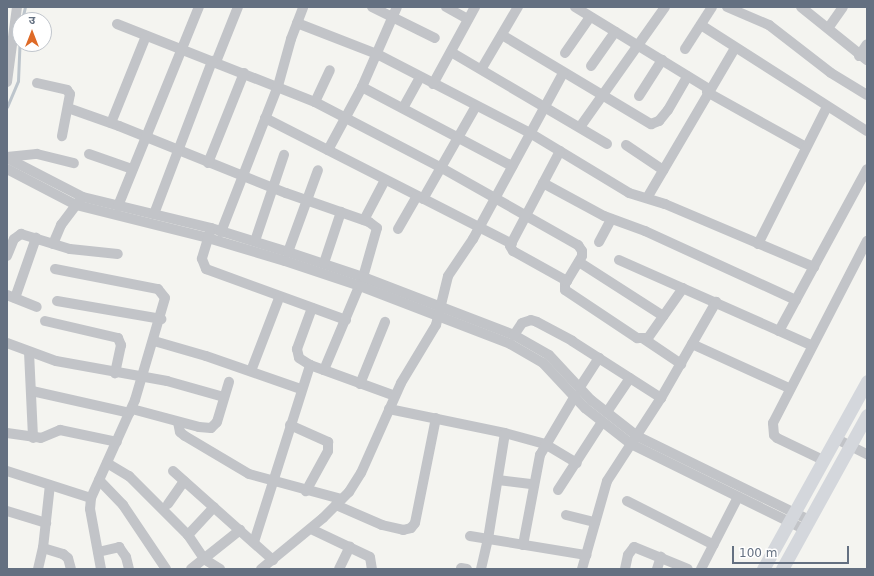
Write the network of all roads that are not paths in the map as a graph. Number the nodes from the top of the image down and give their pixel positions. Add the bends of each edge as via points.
1 (17, 7) edge
2 (199, 7) edge
3 (238, 7) edge
4 (372, 7) edge
5 (397, 7) edge
6 (446, 7) edge
7 (475, 7) edge
8 (518, 7) edge
9 (575, 7) edge
10 (665, 7) edge
11 (712, 7) edge
12 (727, 7) edge
13 (801, 7) edge
14 (843, 7) edge
15 (299, 8) edge
16 (392, 17) junction
17 (590, 17) junction
18 (468, 20) junction
19 (297, 23) junction
20 (118, 24) dead end
21 (701, 26) junction
22 (828, 26) junction
23 (615, 32) junction
24 (502, 35) junction
25 (146, 36) junction
26 (435, 38) dead end
27 (867, 44) edge
28 (10, 45) edge
29 (639, 45) junction
30 (181, 48) junction
31 (735, 48) junction
32 (685, 49) dead end
33 (451, 52) junction
34 (565, 53) dead end
35 (377, 54) junction
36 (863, 58) edge
37 (662, 60) junction
38 (214, 62) junction
39 (591, 66) dead end
40 (482, 68) junction
41 (330, 70) dead end
42 (244, 73) junction
43 (563, 73) junction
44 (688, 76) junction
45 (420, 77) junction
46 (7, 82) edge
47 (37, 83) dead end
48 (433, 84) junction
49 (278, 86) junction
50 (362, 87) junction
51 (708, 91) junction
52 (603, 96) junction
53 (639, 96) dead end
54 (867, 96) edge
55 (315, 102) junction
56 (476, 106) junction
57 (544, 106) junction
58 (827, 107) junction
59 (68, 108) junction
60 (403, 108) junction
61 (265, 118) junction
62 (346, 119) junction
63 (111, 123) junction
64 (580, 127) junction
65 (867, 131) edge
66 (530, 133) junction
67 (62, 136) dead end
68 (145, 137) junction
69 (458, 137) junction
70 (607, 144) dead end
71 (626, 145) dead end
72 (806, 147) junction
73 (177, 150) junction
74 (328, 150) junction
75 (560, 152) junction
76 (89, 154) dead end
77 (284, 155) dead end
78 (7, 157) edge
79 (74, 163) dead end
80 (208, 163) junction
81 (512, 166) junction
82 (440, 167) junction
83 (7, 169) edge
84 (132, 169) junction
85 (867, 169) edge
86 (318, 170) dead end
87 (663, 170) junction
88 (242, 176) junction
89 (385, 180) junction
90 (543, 183) junction
91 (272, 188) junction
92 (420, 198) junction
93 (494, 198) junction
94 (647, 198) junction
95 (308, 200) junction
96 (80, 201) junction
97 (118, 206) junction
98 (341, 212) junction
99 (154, 214) junction
100 (524, 216) junction
101 (612, 219) junction
102 (364, 220) junction
103 (479, 228) junction
104 (398, 229) dead end
105 (214, 233) junction
106 (36, 238) junction
107 (867, 241) edge
108 (255, 242) junction
109 (599, 242) dead end
110 (512, 243) junction
111 (53, 244) junction
112 (758, 244) junction
113 (288, 252) junction
114 (118, 254) dead end
115 (7, 256) edge
116 (619, 260) dead end
117 (579, 262) junction
118 (324, 263) junction
119 (814, 267) junction
120 (55, 269) dead end
121 (362, 281) junction
122 (567, 281) junction
123 (683, 288) junction
124 (11, 296) edge
125 (279, 298) junction
126 (796, 300) junction
127 (57, 301) dead end
128 (716, 302) junction
129 (37, 307) dead end
130 (312, 308) junction
131 (438, 311) junction
132 (663, 316) junction
133 (161, 319) junction
134 (346, 320) junction
135 (45, 321) dead end
136 (385, 322) dead end
137 (779, 331) junction
138 (514, 335) junction
139 (644, 340) junction
140 (154, 341) junction
141 (7, 343) edge
142 (692, 344) junction
143 (811, 346) junction
144 (29, 352) junction
145 (599, 358) junction
146 (681, 364) junction
147 (310, 365) junction
148 (324, 370) junction
149 (251, 371) junction
150 (115, 373) junction
151 (142, 377) junction
152 (630, 378) junction
153 (867, 380) edge
154 (229, 382) dead end
155 (360, 384) junction
156 (789, 388) junction
157 (302, 389) junction
158 (32, 391) junction
159 (577, 392) junction
160 (395, 396) junction
161 (224, 397) junction
162 (660, 398) junction
163 (389, 409) junction
164 (131, 411) junction
165 (607, 412) junction
166 (867, 415) edge
167 (436, 418) junction
168 (178, 422) junction
169 (602, 422) junction
170 (290, 425) junction
171 (7, 433) edge
172 (505, 433) junction
173 (33, 438) junction
174 (834, 438) junction
175 (634, 440) junction
176 (118, 442) junction
177 (545, 444) junction
178 (850, 446) junction
179 (867, 454) edge
180 (823, 460) junction
181 (577, 463) junction
182 (107, 464) junction
183 (7, 471) edge
184 (173, 471) dead end
185 (99, 480) junction
186 (498, 480) junction
187 (184, 481) junction
188 (272, 482) junction
189 (533, 484) junction
190 (50, 485) junction
191 (558, 490) dead end
192 (306, 491) junction
193 (738, 497) junction
194 (91, 498) junction
195 (627, 501) dead end
196 (339, 502) junction
197 (168, 504) dead end
198 (214, 507) junction
199 (7, 512) edge
200 (566, 515) dead end
201 (792, 517) junction
202 (595, 522) junction
203 (46, 523) junction
204 (807, 524) junction
205 (311, 529) junction
206 (240, 530) junction
207 (188, 535) junction
208 (470, 536) dead end
209 (488, 539) junction
210 (254, 542) junction
211 (523, 545) junction
212 (714, 545) junction
213 (350, 546) junction
214 (43, 548) junction
215 (98, 552) junction
216 (586, 555) junction
217 (661, 557) junction
218 (204, 559) junction
219 (273, 560) junction
220 (38, 569) edge
221 (71, 569) edge
222 (101, 569) edge
223 (129, 569) edge
224 (166, 569) edge
225 (191, 569) edge
226 (220, 569) edge
227 (261, 569) edge
228 (339, 569) edge
229 (372, 569) edge
230 (481, 569) edge
231 (582, 569) edge
232 (625, 569) edge
233 (657, 569) edge
234 (688, 569) edge
235 (701, 569) edge
236 (763, 569) edge
237 (782, 569) edge

1 - 28 street
2 - 30 street
3 - 38 street
4 - 16 street
5 - 16 street
6 - 18 street
7 - 18 street
8 - 24 street
9 - 17 street
10 - 29 street
11 - 21 street
12 - 54 street via 770,25 831,73
13 - 22 street
14 - 22 street
15 - 19 street
16 - 26 street
16 - 35 street
17 - 23 street
17 - 34 street
18 - 33 street
19 - 35 street
19 - 49 street
20 - 25 street
21 - 31 street
21 - 32 street
22 - 36 street
23 - 29 street
23 - 39 street
24 - 40 street
24 - 43 street
25 - 30 street
25 - 63 street
27 - 36 street
28 - 46 street
29 - 37 street
29 - 52 street
30 - 38 street
30 - 68 street
31 - 51 street
31 - 58 street
33 - 40 street
33 - 48 street
35 - 45 street
35 - 50 street
37 - 44 street
37 - 53 street
38 - 42 street
38 - 73 street
40 - 57 street
41 - 55 street
42 - 49 street
42 - 80 street
43 - 52 street
43 - 57 street
44 - 51 street
44 - 52 street via 668,110 655,124 645,122
45 - 48 street
45 - 60 street
47 - 59 street via 69,92
48 - 56 street
49 - 55 street
49 - 61 street
50 - 60 street
50 - 62 street
51 - 72 street
51 - 87 street
52 - 64 street
55 - 62 street
56 - 66 street
56 - 69 street
57 - 64 street
57 - 66 street
58 - 65 street
58 - 72 street
59 - 63 street
59 - 67 street
60 - 69 street
61 - 74 street
61 - 88 street
62 - 74 street
62 - 82 street
63 - 68 street
64 - 70 street
66 - 75 street
66 - 81 street
68 - 73 street
68 - 84 street
69 - 81 street
69 - 82 street
71 - 87 street
72 - 112 street
73 - 80 street
73 - 99 street
74 - 89 street
75 - 90 street
75 - 94 street via 618,187
76 - 84 street
77 - 91 street
78 - 79 street via 37,154
78 - 96 street
80 - 88 street
81 - 93 street
82 - 92 street
82 - 93 street
83 - 96 street
84 - 97 street
85 - 119 street
86 - 95 street
87 - 94 street
88 - 91 street
88 - 105 street
89 - 92 street
89 - 102 street
90 - 100 street
90 - 101 street
91 - 95 street
91 - 108 street
92 - 103 street
92 - 104 street
93 - 100 street
93 - 103 street
94 - 112 street
95 - 98 street
95 - 113 street
96 - 97 street
96 - 105 street
96 - 111 street via 61,225
97 - 99 street
98 - 102 street
98 - 118 street
99 - 105 street
100 - 110 street
100 - 117 street via 578,245 582,251
101 - 109 street
101 - 126 street via 645,231
102 - 121 street via 374,224 378,232
103 - 110 street
103 - 131 street via 448,276
105 - 108 street
105 - 121 street
105 - 125 street via 202,259 206,269
106 - 111 street
106 - 115 street via 26,234 17,235
106 - 124 street
107 - 143 street
108 - 113 street
110 - 122 street via 510,246 513,251
111 - 114 street via 70,249
112 - 119 street
113 - 118 street
116 - 123 street
117 - 122 street
117 - 132 street
118 - 121 street
119 - 126 street
120 - 133 street via 158,289 165,298
121 - 131 street
121 - 134 street
122 - 139 street via 564,287 568,293
123 - 128 street
123 - 132 street
124 - 129 street
125 - 130 street
125 - 149 street
126 - 137 street
127 - 133 street
128 - 137 street
128 - 142 street
130 - 134 street
130 - 147 street via 297,350 299,358
131 - 138 street
131 - 159 street via 532,356
131 - 160 street via 432,332
132 - 139 street
133 - 140 street
134 - 148 street
135 - 150 street via 118,338 121,345
136 - 155 street
137 - 143 street
138 - 145 street via 522,323 530,320
138 - 159 street via 549,355
139 - 146 street
140 - 149 street
140 - 151 street
141 - 144 street
142 - 146 street
142 - 156 street
143 - 156 street
144 - 150 street via 56,361
144 - 158 street
145 - 152 street
145 - 159 street
146 - 162 street
147 - 148 street
147 - 157 street
148 - 155 street
149 - 157 street
150 - 151 street
151 - 161 street via 180,384
151 - 164 street
152 - 162 street
152 - 165 street
153 - 174 main road
154 - 161 street
155 - 160 street
156 - 180 street via 773,423 774,435
157 - 170 street
158 - 164 street
158 - 173 street
159 - 165 street
159 - 169 street
159 - 177 street
160 - 163 street
161 - 168 street via 215,426 206,429
162 - 175 street
163 - 167 street
163 - 196 street via 362,473
164 - 168 street
164 - 176 street
165 - 175 street
166 - 178 main road
167 - 172 street
167 - 196 street via 415,523 411,528 403,530 382,525
168 - 188 street via 180,432 185,436 249,474
169 - 175 street
169 - 181 street
170 - 188 street
170 - 192 street via 328,442 328,451
171 - 173 street
172 - 177 street
172 - 186 street
173 - 176 street via 47,437 60,430
174 - 178 street
174 - 180 main road
175 - 193 street
175 - 201 street
175 - 202 street via 607,481
176 - 182 street
177 - 181 street
177 - 189 street
178 - 179 street
178 - 204 main road
180 - 201 main road
181 - 191 street
182 - 185 street
182 - 207 street via 129,476
183 - 190 street
184 - 187 street
185 - 194 street
185 - 224 street via 124,505
186 - 189 street
186 - 209 street
187 - 197 street
187 - 198 street
188 - 192 street
188 - 210 street
189 - 211 street
190 - 194 street
190 - 203 street
192 - 196 street
193 - 201 street
193 - 212 street
194 - 215 street via 90,510
195 - 212 street
196 - 205 street
198 - 206 street
198 - 207 street
199 - 203 street
200 - 202 street
201 - 204 street
201 - 236 main road
202 - 216 street
203 - 214 street
204 - 237 main road
205 - 213 street
205 - 219 street
206 - 210 street
206 - 218 street
207 - 218 street
208 - 209 street
209 - 211 street
209 - 230 street
210 - 219 street
211 - 216 street
212 - 235 street
213 - 228 street
213 - 229 street via 370,557
214 - 220 street
214 - 221 street via 63,554 68,558
215 - 222 street
215 - 223 street via 119,548 126,557
216 - 231 street
217 - 232 street via 634,547 628,555
217 - 233 street
217 - 234 street
218 - 225 street
218 - 226 street
219 - 227 street

